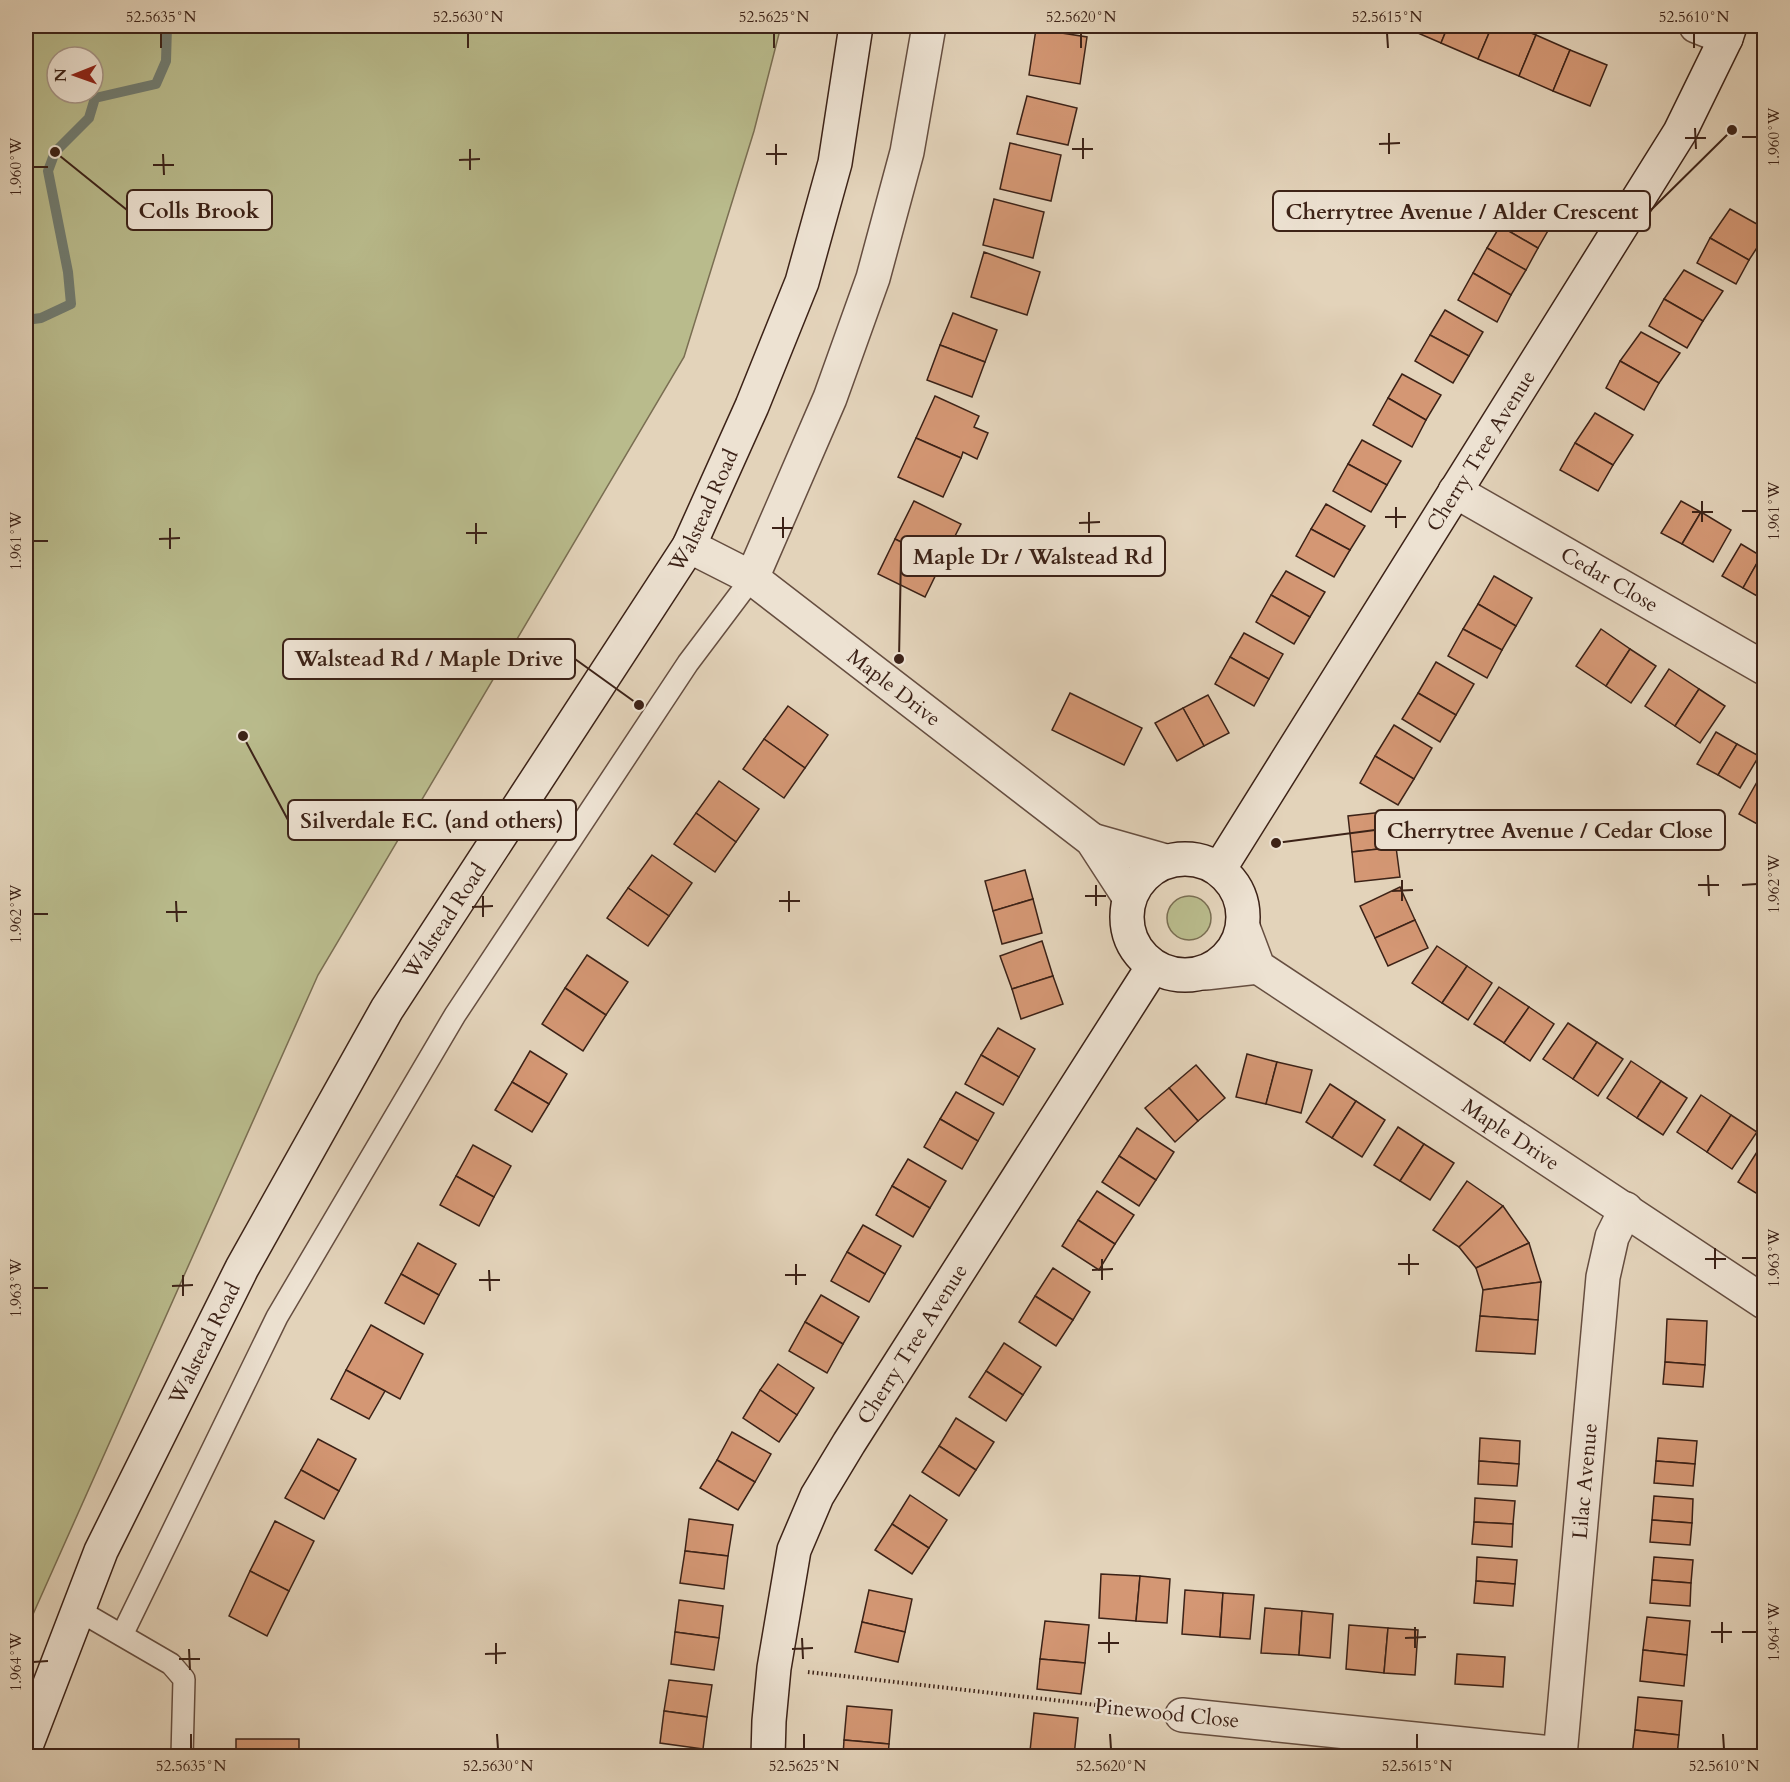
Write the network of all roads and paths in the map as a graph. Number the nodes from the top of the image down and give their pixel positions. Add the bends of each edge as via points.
1 (856, 26) edge
2 (929, 26) edge
3 (1696, 26) edge
4 (1728, 32) edge
5 (1455, 491) junction
6 (689, 546) junction
7 (752, 578) junction
8 (1764, 668) edge
9 (1092, 840) junction
10 (1166, 861) junction
11 (1220, 868) junction
12 (1129, 897) junction
13 (1244, 927) junction
14 (1152, 968) junction
15 (1258, 968) junction
16 (1205, 973) junction
17 (1626, 1209) junction
18 (1764, 1302) edge
19 (78, 1610) junction
20 (122, 1635) junction
21 (774, 1668) junction
22 (1182, 1714) joint
23 (26, 1746) edge
24 (1561, 1755) edge
25 (182, 1756) edge
26 (768, 1756) edge

1 - 6 street, Walstead Road via 835,163 802,282
2 - 7 street via 907,152 873,278 830,398
3 - 4 street
4 - 5 street, Cherry Tree Avenue via 1680,132
5 - 8 street, Cedar Close
5 - 11 street, Cherry Tree Avenue
6 - 7 street, Maple Drive
6 - 19 street, Walstead Road via 387,1009 242,1268 101,1551
7 - 9 street, Maple Drive
7 - 20 lane via 688,663 455,1015 277,1317
9 - 10 street, Maple Drive
9 - 12 street, Maple Drive
10 - 11 street, Maple Drive via 1193,858
10 - 12 street via 1146,872
11 - 13 street via 1241,898
12 - 14 street via 1126,919 1135,949
13 - 15 street
13 - 16 street via 1228,958
14 - 16 street via 1172,975
14 - 21 street, Cherry Tree Avenue via 818,1496 795,1550
15 - 16 street
15 - 17 street, Maple Drive
17 - 18 street, Maple Drive
17 - 24 street, Lilac Avenue via 1612,1237 1603,1277
19 - 20 lane
19 - 23 street, Walstead Road
20 - 25 lane via 171,1664 184,1679
21 - 22 path, Pinewood Close
21 - 26 street, Cherry Tree Avenue
22 - 24 street, Pinewood Close

